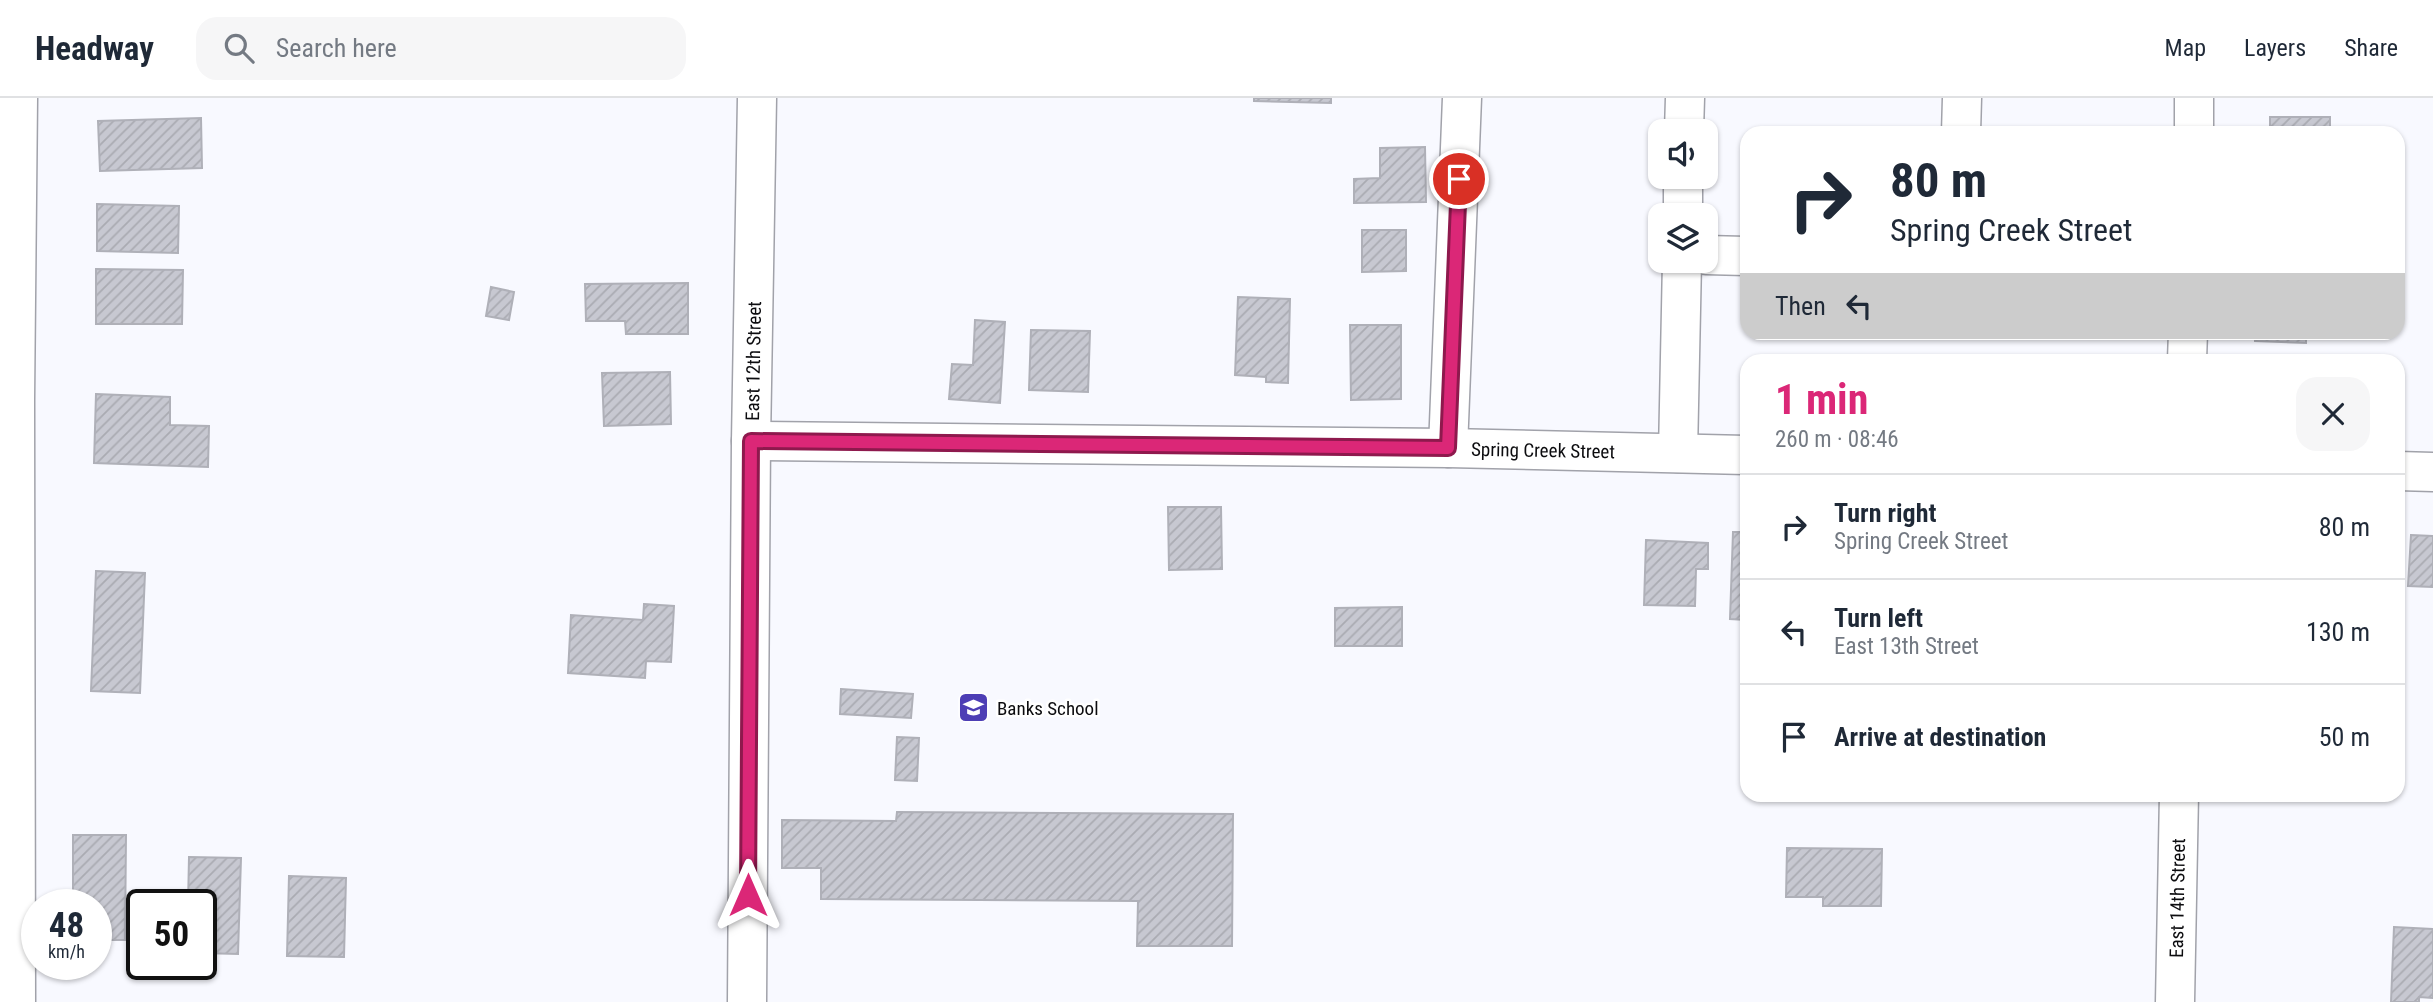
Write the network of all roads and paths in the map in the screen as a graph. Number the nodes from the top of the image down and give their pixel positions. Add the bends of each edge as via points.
1 (18, 98) edge
2 (757, 98) edge
3 (1462, 98) edge
4 (1685, 98) edge
5 (1962, 98) edge
6 (2194, 98) edge
7 (1684, 119) edge
8 (1961, 126) edge
9 (2194, 126) edge
10 (1718, 255) edge
11 (1740, 256) edge
12 (1682, 273) edge
13 (7, 400) edge
14 (751, 441) junction
15 (1448, 448) junction
16 (1678, 453) junction
17 (1740, 455) edge
18 (2405, 471) edge
19 (2433, 472) edge
20 (2179, 802) edge
21 (16, 1002) edge
22 (747, 1002) edge
23 (2175, 1002) edge

1 - 13 street
2 - 14 street, East 12th Street
3 - 15 street
4 - 7 street
5 - 8 street
6 - 9 street
10 - 11 street
12 - 16 street
13 - 21 street
14 - 15 street, Spring Creek Street
14 - 22 street, East 12th Street
15 - 16 street, Spring Creek Street
16 - 17 street, Spring Creek Street
18 - 19 street
20 - 23 street, East 14th Street

